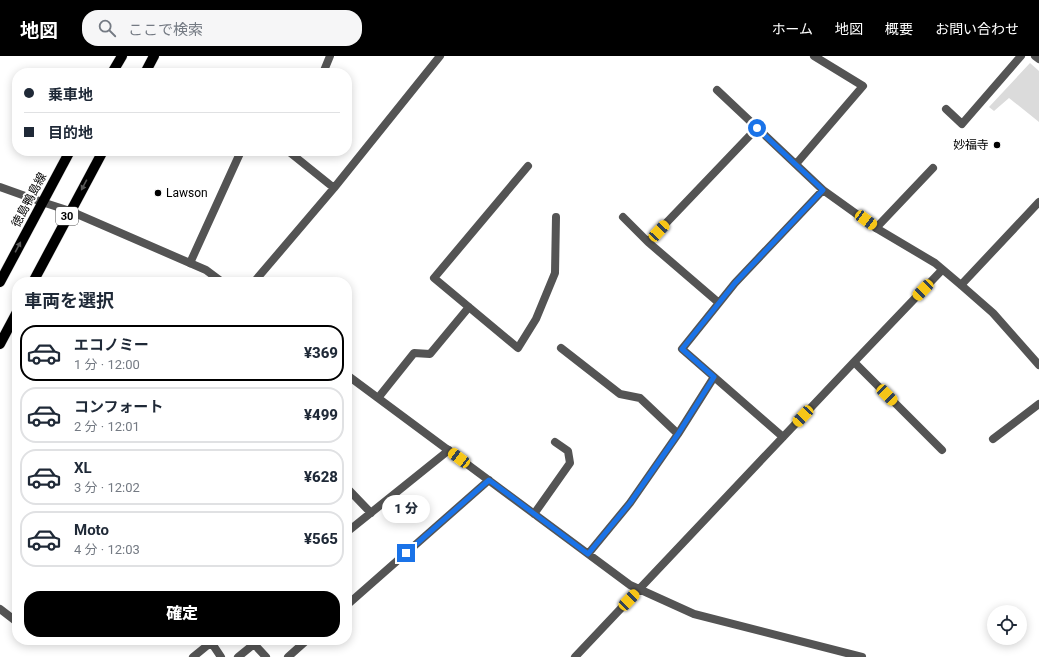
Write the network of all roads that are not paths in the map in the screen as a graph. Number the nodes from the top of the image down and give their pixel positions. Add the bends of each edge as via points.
1 (122, 56) edge
2 (154, 56) edge
3 (330, 56) edge
4 (440, 56) edge
5 (814, 56) edge
6 (1021, 56) edge
7 (1035, 56) edge
8 (1039, 59) edge
9 (115, 68) edge
10 (148, 68) edge
11 (325, 68) edge
12 (717, 90) dead end
13 (946, 109) dead end
14 (757, 128) junction
15 (67, 156) edge
16 (99, 156) edge
17 (238, 156) edge
18 (294, 156) edge
19 (796, 164) junction
20 (528, 166) dead end
21 (933, 168) dead end
22 (0, 187) edge
23 (334, 188) junction
24 (823, 190) junction
25 (42, 202) junction
26 (1039, 202) edge
27 (70, 211) junction
28 (556, 217) dead end
29 (623, 217) dead end
30 (876, 228) junction
31 (648, 242) junction
32 (190, 263) junction
33 (942, 270) junction
34 (36, 277) edge
35 (215, 277) edge
36 (258, 277) edge
37 (0, 282) edge
38 (960, 285) junction
39 (719, 304) junction
40 (469, 307) junction
41 (12, 324) edge
42 (0, 344) edge
43 (561, 348) dead end
44 (854, 362) junction
45 (1039, 366) edge
46 (714, 377) junction
47 (352, 379) edge
48 (378, 398) junction
49 (1039, 404) edge
50 (678, 434) junction
51 (783, 437) junction
52 (992, 439) dead end
53 (555, 442) dead end
54 (449, 450) junction
55 (942, 450) dead end
56 (489, 480) junction
57 (352, 493) edge
58 (371, 513) junction
59 (534, 514) junction
60 (352, 528) edge
61 (588, 554) junction
62 (639, 589) junction
63 (352, 601) edge
64 (0, 609) edge
65 (12, 618) edge
66 (206, 645) edge
67 (214, 645) edge
68 (253, 645) edge
69 (255, 645) edge
70 (301, 645) edge
71 (843, 655) edge
72 (193, 657) edge
73 (221, 657) edge
74 (238, 657) edge
75 (266, 657) edge
76 (288, 657) edge
77 (575, 657) edge
78 (862, 657) edge

1 - 9 main road
2 - 10 main road
3 - 11 street
4 - 23 street
5 - 19 street via 863,86
6 - 13 street via 962,124
7 - 8 street
12 - 14 street
14 - 19 street
14 - 31 street
15 - 25 main road, 徳島鴨島線 / 30
16 -> 27 main road, 30
17 - 32 street
18 - 23 street
19 - 24 street
20 - 40 street via 434,278
21 - 30 street
22 - 25 street
23 - 36 street
24 - 30 street
24 - 39 street via 735,283
25 - 27 street
37 -> 25 main road, 徳島鴨島線 / 30
26 - 38 street
27 - 32 street
27 - 34 main road, 30
28 - 40 street via 555,274 536,319 518,348
29 - 31 street
30 - 33 street via 935,263
31 - 39 street
32 - 35 street
33 - 38 street
33 - 44 street
38 - 45 street via 993,313
39 - 46 street via 682,349
40 - 48 street via 430,354 414,352
41 - 42 main road
43 - 50 street via 620,394 640,398
44 - 51 street
44 - 55 street
46 - 50 street
46 - 51 street
47 - 48 street
48 - 54 street
49 - 52 street
50 - 61 street via 630,503
51 - 62 street
53 - 59 street via 568,450 570,463
54 - 56 street
54 - 58 street
56 - 59 street
56 - 63 street
57 - 58 street
58 - 60 street
59 - 61 street
61 - 62 street
62 - 71 street via 694,614
62 - 77 street
64 - 65 street
66 - 72 street
67 - 73 street
68 - 74 street
69 - 75 street
70 - 76 street
71 - 78 street

